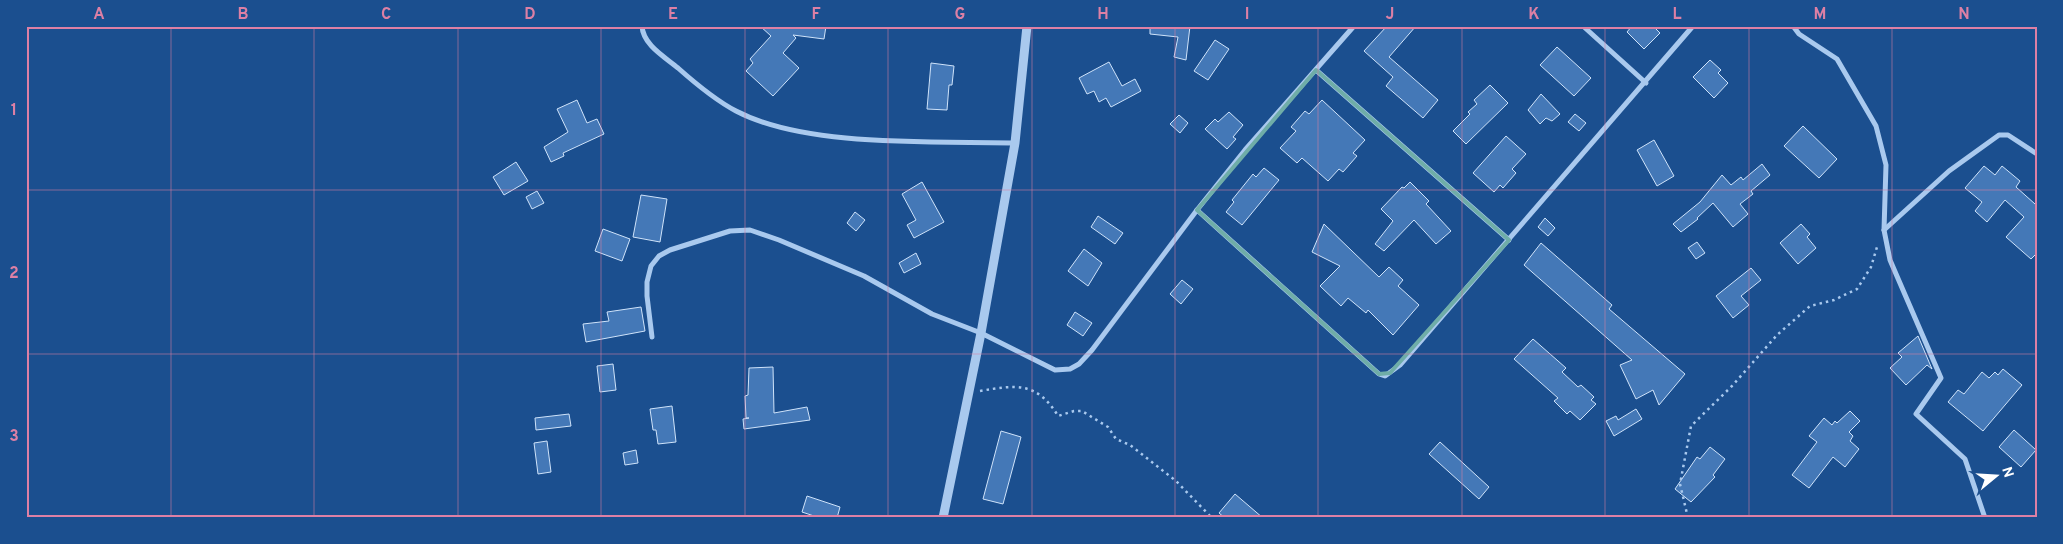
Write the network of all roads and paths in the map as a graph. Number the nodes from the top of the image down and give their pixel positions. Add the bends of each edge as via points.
1 (642, 26) edge
2 (1027, 26) edge
3 (1354, 26) edge
4 (1583, 26) edge
5 (1693, 26) edge
6 (1793, 26) edge
7 (1316, 70) junction
8 (1646, 83) junction
9 (1015, 143) junction
10 (2037, 154) edge
11 (1196, 210) junction
12 (1884, 230) junction
13 (1509, 240) junction
14 (981, 332) junction
15 (652, 337) dead end
16 (969, 395) junction
17 (942, 518) edge
18 (1212, 518) edge
19 (1688, 518) edge
20 (1985, 518) edge

1 - 9 street via 648,42 703,90 737,111 779,127 856,139
2 - 9 street
3 - 7 street
4 - 8 street
5 - 8 street
6 - 12 street via 1799,34 1837,59 1876,126 1886,165
7 - 11 street
7 - 13 street
8 - 13 street
9 - 14 street
10 - 12 street via 2008,135 1999,135 1949,171
11 - 13 street via 1378,374 1385,376 1400,365
11 - 14 street via 1092,350 1076,366 1055,370
12 - 19 path via 1871,267 1857,289 1834,300 1810,306 1777,335 1691,426 1680,484
12 - 20 street via 1890,260 1941,378 1916,414 1965,459
14 - 15 street via 932,314 864,276 779,240 750,230 739,230 659,256 651,266 647,296
14 - 16 street
16 - 17 street
16 - 18 path via 1009,385 1031,390 1049,402 1058,416 1082,411 1108,427 1116,439 1130,445 1176,481

